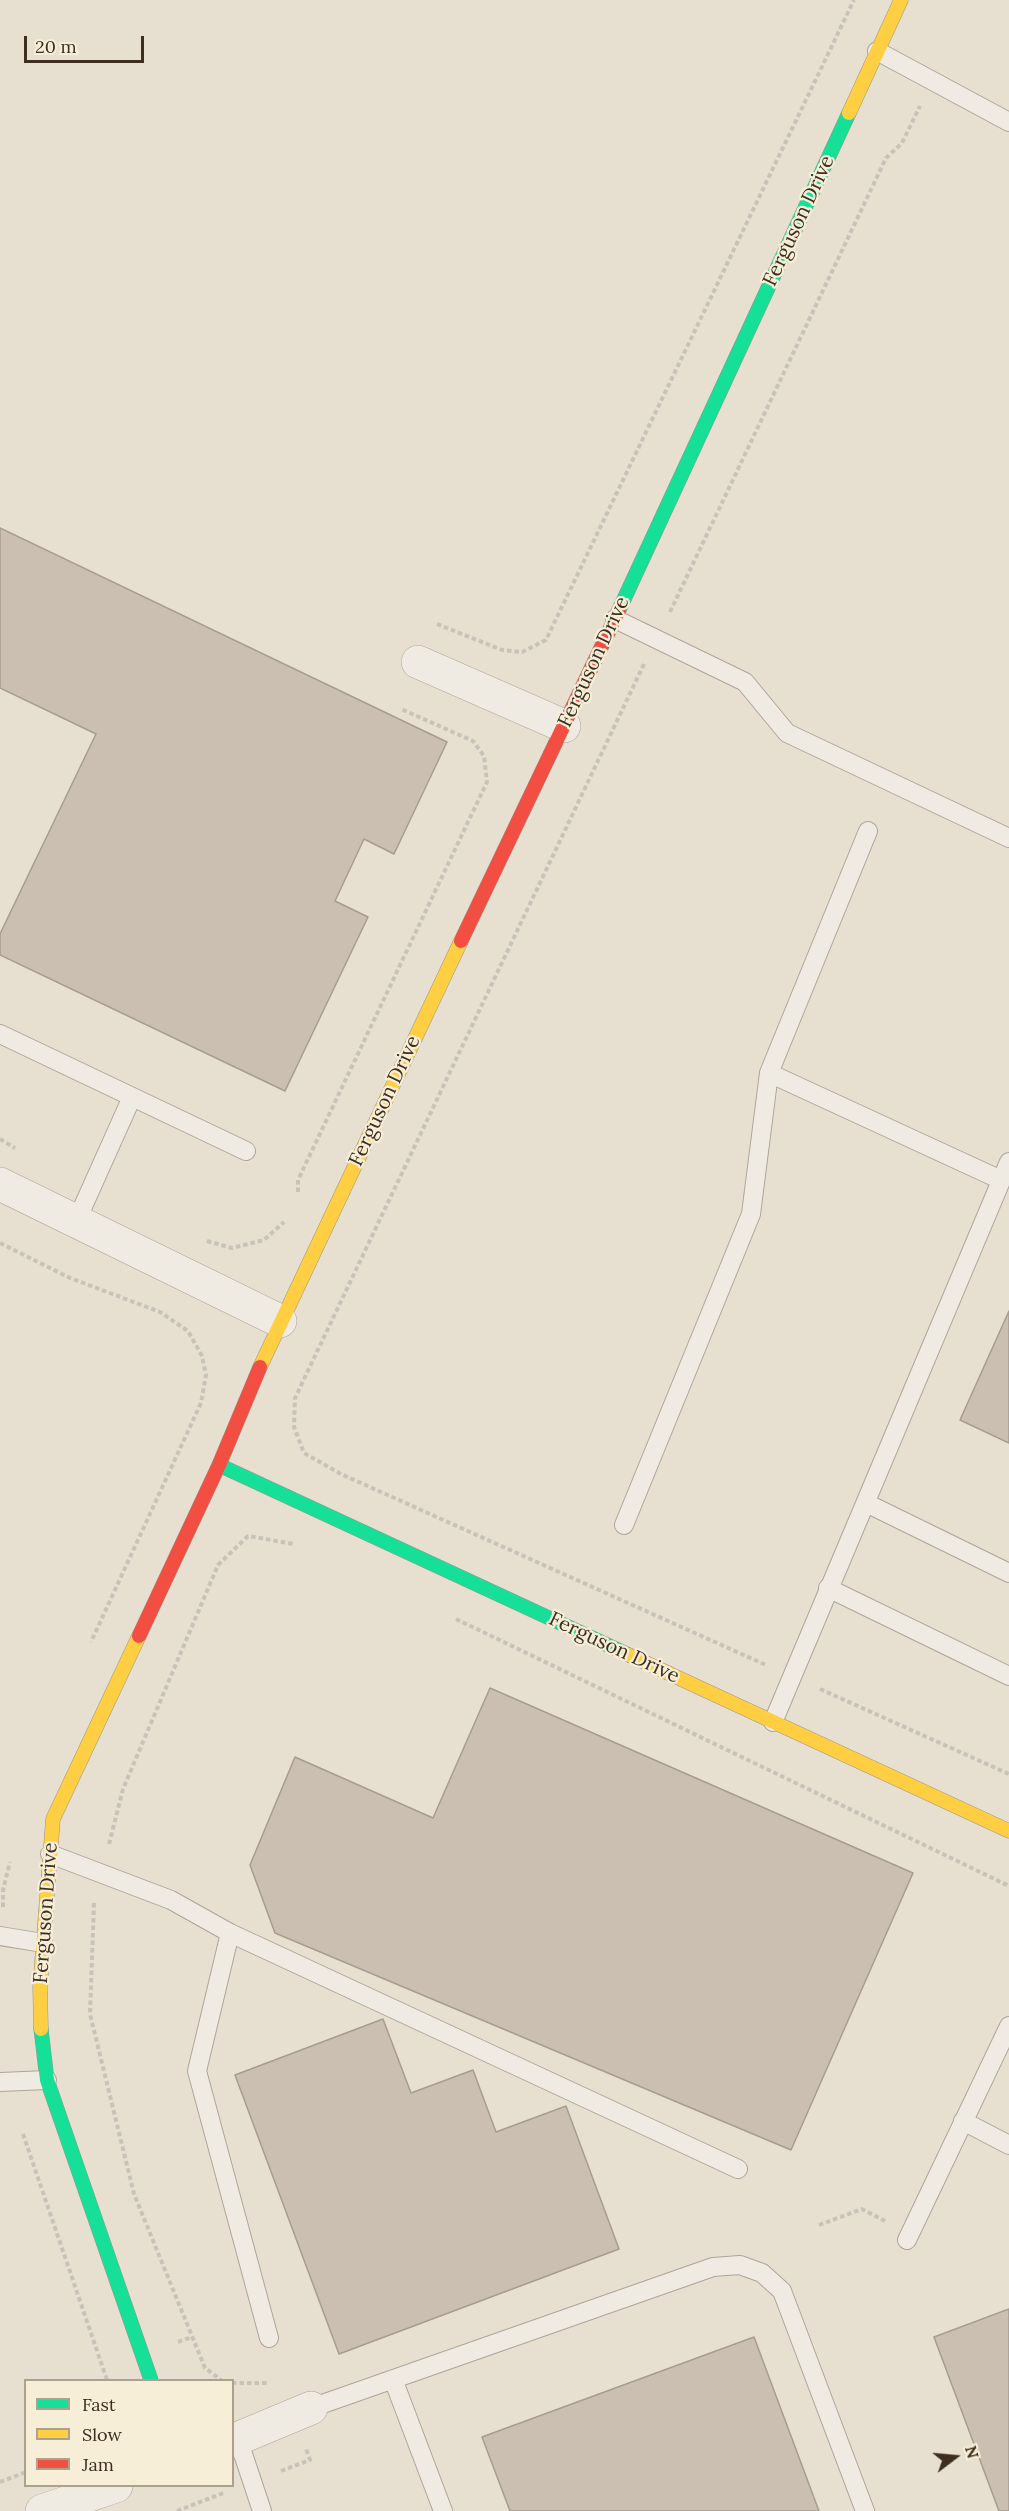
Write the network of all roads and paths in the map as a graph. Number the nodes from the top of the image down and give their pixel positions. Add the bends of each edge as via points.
1 (854, 0) edge
2 (901, 0) edge
3 (877, 51) junction
4 (931, 81) junction
5 (1009, 122) edge
6 (615, 619) junction
7 (437, 624) dead end
8 (657, 639) junction
9 (418, 662) dead end
10 (401, 709) dead end
11 (564, 726) junction
12 (868, 831) dead end
13 (1009, 838) edge
14 (0, 1034) edge
15 (769, 1073) junction
16 (132, 1097) junction
17 (0, 1139) edge
18 (20, 1151) dead end
19 (246, 1151) dead end
20 (1009, 1162) edge
21 (1001, 1180) junction
22 (0, 1184) edge
23 (298, 1202) dead end
24 (286, 1221) dead end
25 (76, 1222) junction
26 (203, 1240) dead end
27 (280, 1321) junction
28 (219, 1465) junction
29 (866, 1503) junction
30 (624, 1525) dead end
31 (301, 1545) dead end
32 (1009, 1573) edge
33 (828, 1588) junction
34 (451, 1617) dead end
35 (792, 1677) junction
36 (1009, 1677) edge
37 (773, 1722) junction
38 (1009, 1774) edge
39 (1009, 1831) edge
40 (50, 1854) junction
41 (102, 1873) junction
42 (1009, 1886) edge
43 (230, 1933) junction
44 (0, 1936) edge
45 (43, 1943) junction
46 (1009, 2026) edge
47 (1001, 2062) edge
48 (47, 2080) junction
49 (0, 2082) edge
50 (963, 2121) junction
51 (1009, 2145) edge
52 (738, 2169) dead end
53 (819, 2225) dead end
54 (908, 2237) joint
55 (269, 2338) dead end
56 (151, 2379) edge
57 (220, 2379) edge
58 (393, 2379) junction
59 (311, 2408) joint
60 (235, 2440) edge
61 (24, 2473) edge
62 (0, 2482) edge
63 (113, 2487) edge
64 (42, 2511) edge
65 (262, 2511) edge
66 (443, 2511) edge
67 (865, 2511) edge

1 - 7 path via 546,640 522,652 502,650
2 - 3 street, Ferguson Drive
3 - 4 lane
3 - 6 street, Ferguson Drive
4 - 5 lane
4 - 8 path via 902,143 886,158
6 - 8 lane
6 - 11 street, Ferguson Drive
8 - 13 lane via 746,682 787,733
8 - 35 path via 295,1398 294,1427 304,1453 341,1474
9 - 11 street
10 - 23 path via 473,741 484,756 487,782 298,1180
11 - 27 street, Ferguson Drive
12 - 15 lane
14 - 16 lane
15 - 21 lane
15 - 30 lane via 751,1214
16 - 19 lane
16 - 25 lane
17 - 18 path
20 - 21 lane
21 - 29 lane
22 - 25 street
24 - 26 path via 264,1240 232,1248
25 - 27 street
27 - 28 street, Ferguson Drive
28 - 37 street, Ferguson Drive
28 - 40 street, Ferguson Drive via 53,1819
29 - 32 lane
29 - 33 lane
31 - 41 path via 248,1536 218,1565 123,1789
33 - 35 lane
33 - 36 lane
34 - 42 path
35 - 37 lane
35 - 38 path
37 - 39 street, Ferguson Drive
40 - 41 lane
40 - 45 street, Ferguson Drive
41 - 43 lane via 171,1900
41 - 57 path via 92,1911 90,2014 134,2194 206,2368
43 - 52 lane
43 - 55 lane via 197,2071
44 - 45 lane
45 - 48 street, Ferguson Drive via 40,2043
46 - 47 lane
47 - 50 lane
48 - 49 lane
48 - 56 street, Ferguson Drive
50 - 51 lane
50 - 54 lane
53 - 54 path via 862,2209
58 - 59 lane
58 - 66 lane
58 - 67 lane via 713,2266 740,2265 762,2274 782,2291
59 - 60 street
60 - 65 lane
61 - 62 path
63 - 64 street

